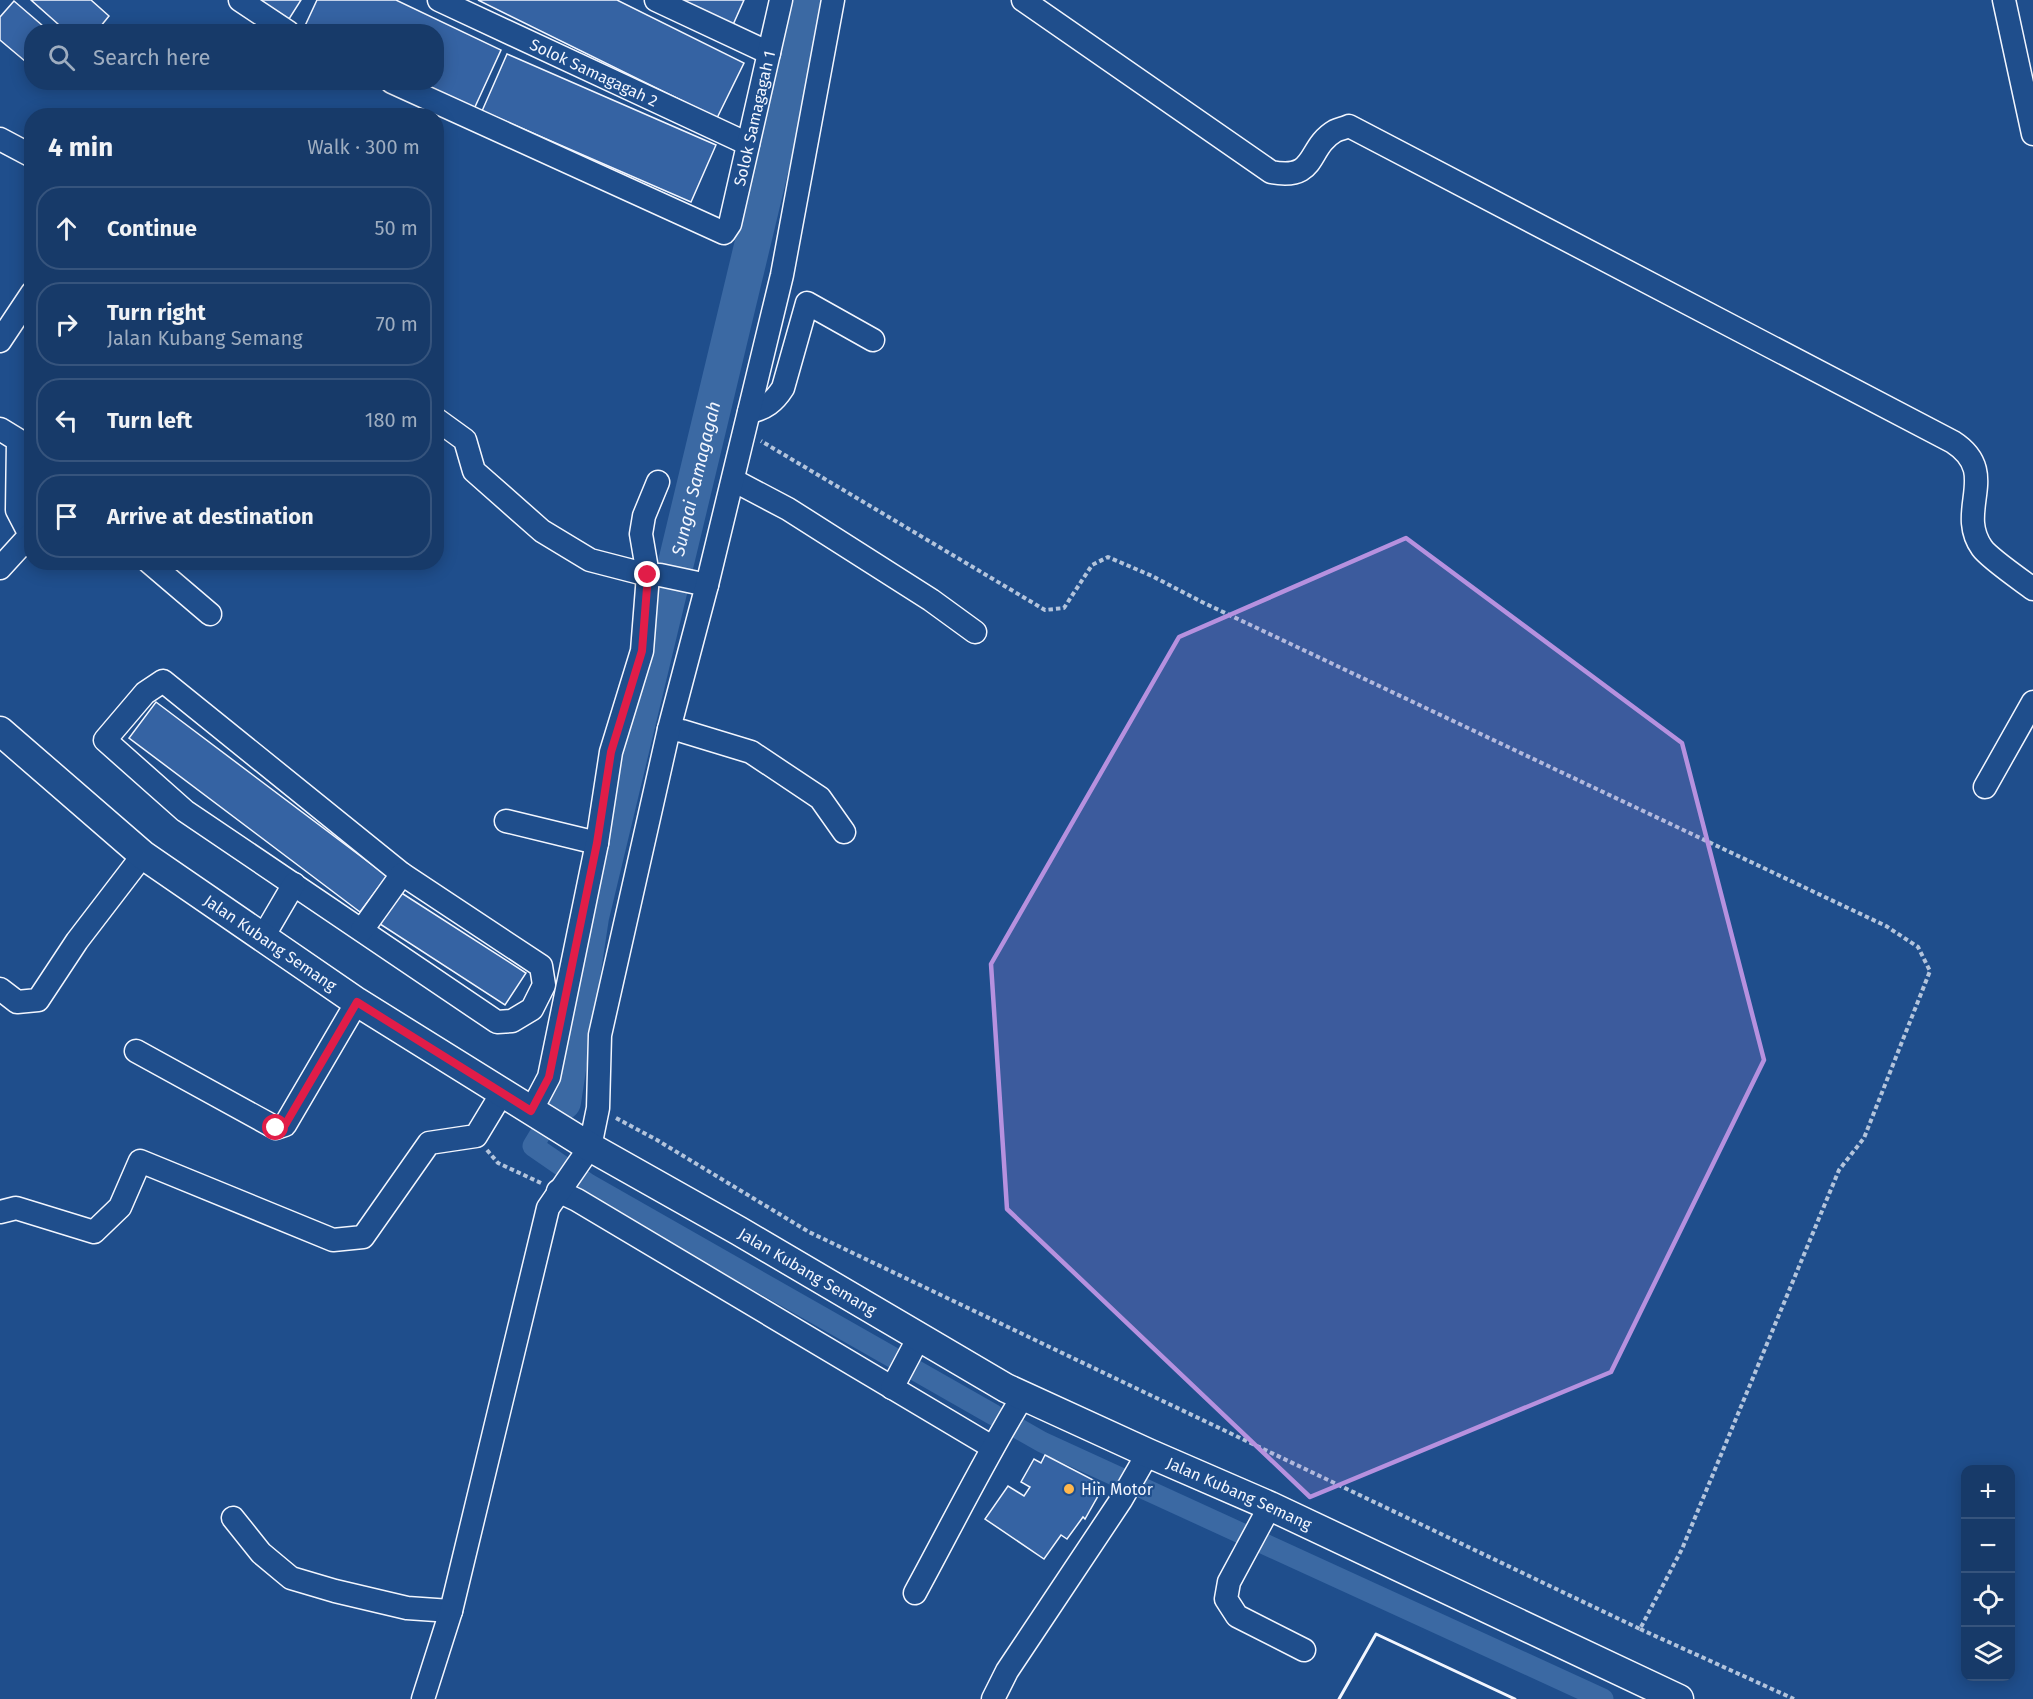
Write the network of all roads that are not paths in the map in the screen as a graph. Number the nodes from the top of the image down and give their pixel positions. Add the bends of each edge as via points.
1 (240, 0) edge
2 (439, 0) edge
3 (656, 0) edge
4 (781, 0) edge
5 (833, 0) edge
6 (1023, 0) edge
7 (2004, 0) edge
8 (276, 24) edge
9 (769, 53) junction
10 (410, 90) edge
11 (2030, 109) edge
12 (2033, 134) edge
13 (0, 139) edge
14 (748, 144) junction
15 (24, 152) edge
16 (24, 305) edge
17 (873, 340) dead end
18 (0, 341) edge
19 (747, 422) junction
20 (444, 425) edge
21 (0, 429) edge
22 (733, 480) junction
23 (658, 482) dead end
24 (24, 522) edge
25 (24, 542) edge
26 (0, 568) edge
27 (158, 570) edge
28 (654, 575) junction
29 (702, 584) junction
30 (2033, 589) edge
31 (210, 614) dead end
32 (975, 632) dead end
33 (2033, 702) edge
34 (669, 729) junction
35 (0, 731) edge
36 (1985, 787) dead end
37 (506, 821) dead end
38 (844, 832) dead end
39 (597, 843) junction
40 (142, 855) junction
41 (402, 874) junction
42 (294, 884) junction
43 (362, 930) junction
44 (262, 937) junction
45 (0, 989) edge
46 (357, 1002) junction
47 (136, 1051) dead end
48 (502, 1093) junction
49 (531, 1111) junction
50 (575, 1169) junction
51 (0, 1212) edge
52 (904, 1365) junction
53 (1023, 1396) junction
54 (992, 1447) junction
55 (1142, 1463) junction
56 (234, 1518) dead end
57 (1264, 1518) junction
58 (915, 1593) dead end
59 (451, 1611) junction
60 (1304, 1650) dead end
61 (1668, 1697) edge
62 (423, 1699) edge
63 (993, 1699) edge

1 - 8 street
2 - 14 street, Solok Samagagah 2
3 - 9 street
4 - 9 street, Solok Samagagah 1
5 - 19 street via 782,275
6 - 30 street via 1271,172 1288,175 1305,168 1327,138 1349,126 1953,442 1965,449 1977,474 1972,519 1982,549
7 - 11 street
9 - 14 street, Solok Samagagah 1
10 - 14 street, Solok Samagagah 1 via 724,233 730,224
11 - 12 street
13 - 15 street
16 - 18 street
17 - 19 street via 807,303 783,388 776,399
19 - 22 street
20 - 28 street via 465,440 474,471 542,531 590,560
21 - 24 street via 18,440 17,510
22 - 29 street
22 - 32 street via 788,508
23 - 28 street via 641,534
25 - 26 street
27 - 31 street
28 - 29 street
28 - 39 street via 642,651 611,752
29 - 34 street
33 - 36 street
34 - 38 street via 751,752 820,798
34 - 50 street via 600,1035 598,1108
35 - 40 main road, Jalan Kubang Semang
37 - 39 street
39 - 49 street via 549,1077
40 - 44 main road, Jalan Kubang Semang
40 - 45 street via 38,1000 17,1002
41 - 42 street via 163,681 145,693 105,740 185,811
41 - 43 street
41 - 43 street via 541,966 544,985 532,1009 512,1021 497,1022
42 - 43 street
42 - 44 street
44 - 46 main road, Jalan Kubang Semang
46 - 47 street via 285,1125 276,1128
46 - 48 main road, Jalan Kubang Semang
48 - 49 main road, Jalan Kubang Semang
48 - 51 street via 476,1136 429,1143 363,1238 333,1240 140,1161 120,1206 94,1232 16,1208
49 - 50 main road, Jalan Kubang Semang
50 - 52 main road, Jalan Kubang Semang via 739,1231
50 - 52 street via 597,1212
50 - 59 street via 548,1208
52 - 53 main road, Jalan Kubang Semang via 1006,1388
52 - 54 street
53 - 54 street
53 - 55 main road, Jalan Kubang Semang
54 - 58 street
55 - 57 main road, Jalan Kubang Semang
55 - 63 street via 1007,1671
56 - 59 street via 261,1553 291,1578 407,1608
57 - 60 street via 1229,1582 1226,1599 1237,1616
57 - 61 main road, Jalan Kubang Semang
59 - 62 street

